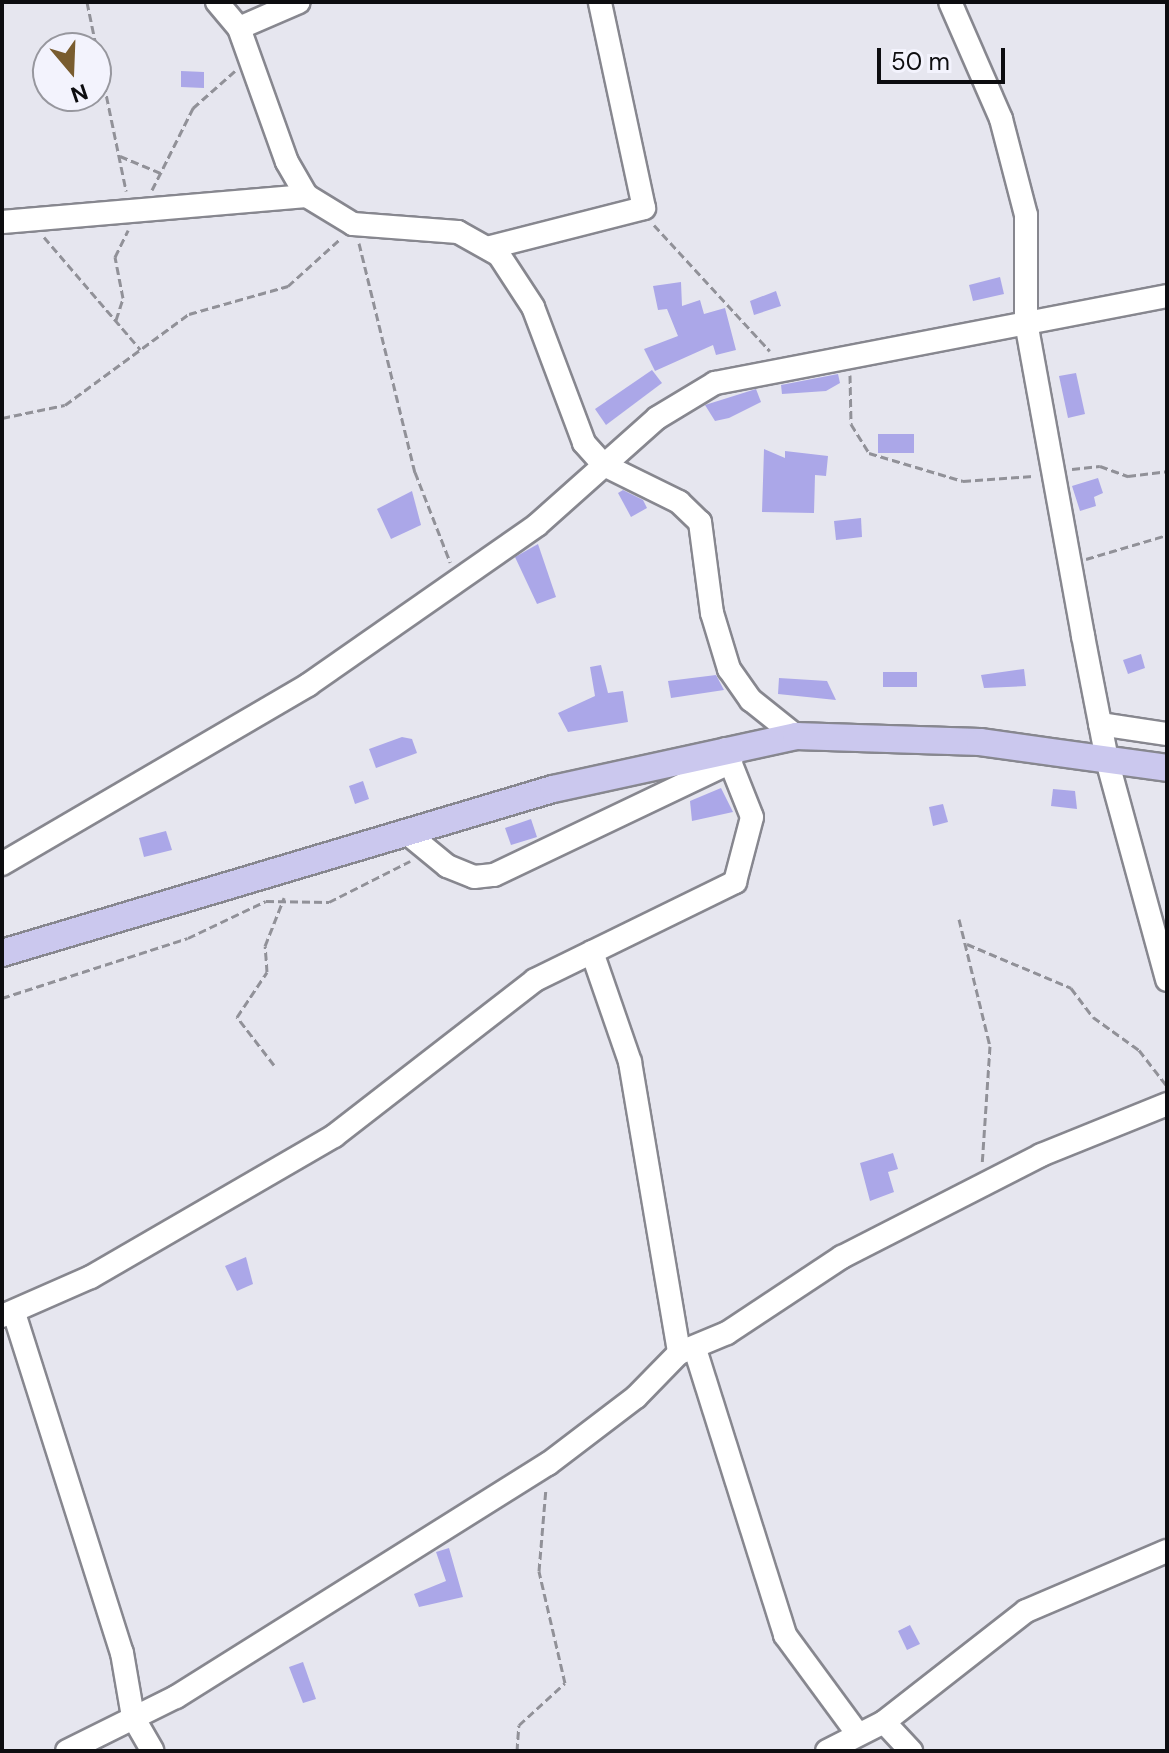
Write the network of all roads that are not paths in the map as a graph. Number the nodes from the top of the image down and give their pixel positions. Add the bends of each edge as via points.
1 (217, 2) edge
2 (299, 2) edge
3 (600, 2) edge
4 (950, 2) edge
5 (239, 28) junction
6 (307, 196) junction
7 (2, 222) edge
8 (491, 247) junction
9 (1167, 296) edge
10 (1026, 322) junction
11 (604, 465) junction
12 (1100, 724) junction
13 (1167, 734) edge
14 (796, 736) junction
15 (728, 755) junction
16 (1107, 760) junction
17 (1167, 768) edge
18 (407, 833) junction
19 (2, 864) edge
20 (592, 952) junction
21 (2, 953) edge
22 (1167, 980) edge
23 (1167, 1104) edge
24 (8, 1315) edge
25 (687, 1351) junction
26 (1167, 1551) edge
27 (133, 1717) junction
28 (884, 1722) junction
29 (857, 1733) junction
30 (67, 1751) edge
31 (153, 1751) edge
32 (827, 1751) edge
33 (911, 1751) edge

1 - 5 street
2 - 5 street
3 - 8 street via 644,208
4 - 10 street via 1001,119 1026,215
5 - 6 street via 287,162
6 - 7 street
6 - 8 street via 354,226 458,232
8 - 11 street via 533,307 571,422
9 - 10 street
10 - 11 street via 780,365 690,396
10 - 12 street
11 - 14 street via 679,502 700,522 712,613 729,669 751,700
11 - 19 street via 458,581 254,719
12 - 13 street
12 - 16 street
14 - 15 main road
14 - 16 main road via 980,742
15 - 18 main road
15 - 18 street via 494,875 474,877
15 - 20 street via 752,817 735,882
16 - 17 main road
16 - 22 street
18 - 21 main road
20 - 24 street via 535,980 334,1136 148,1246
20 - 25 street via 630,1062
23 - 25 street via 842,1257
24 - 27 street via 122,1653
25 - 27 street via 548,1464
25 - 29 street via 785,1635
26 - 28 street via 1026,1611
27 - 30 street
27 - 31 street
28 - 29 street
28 - 33 street
29 - 32 street

